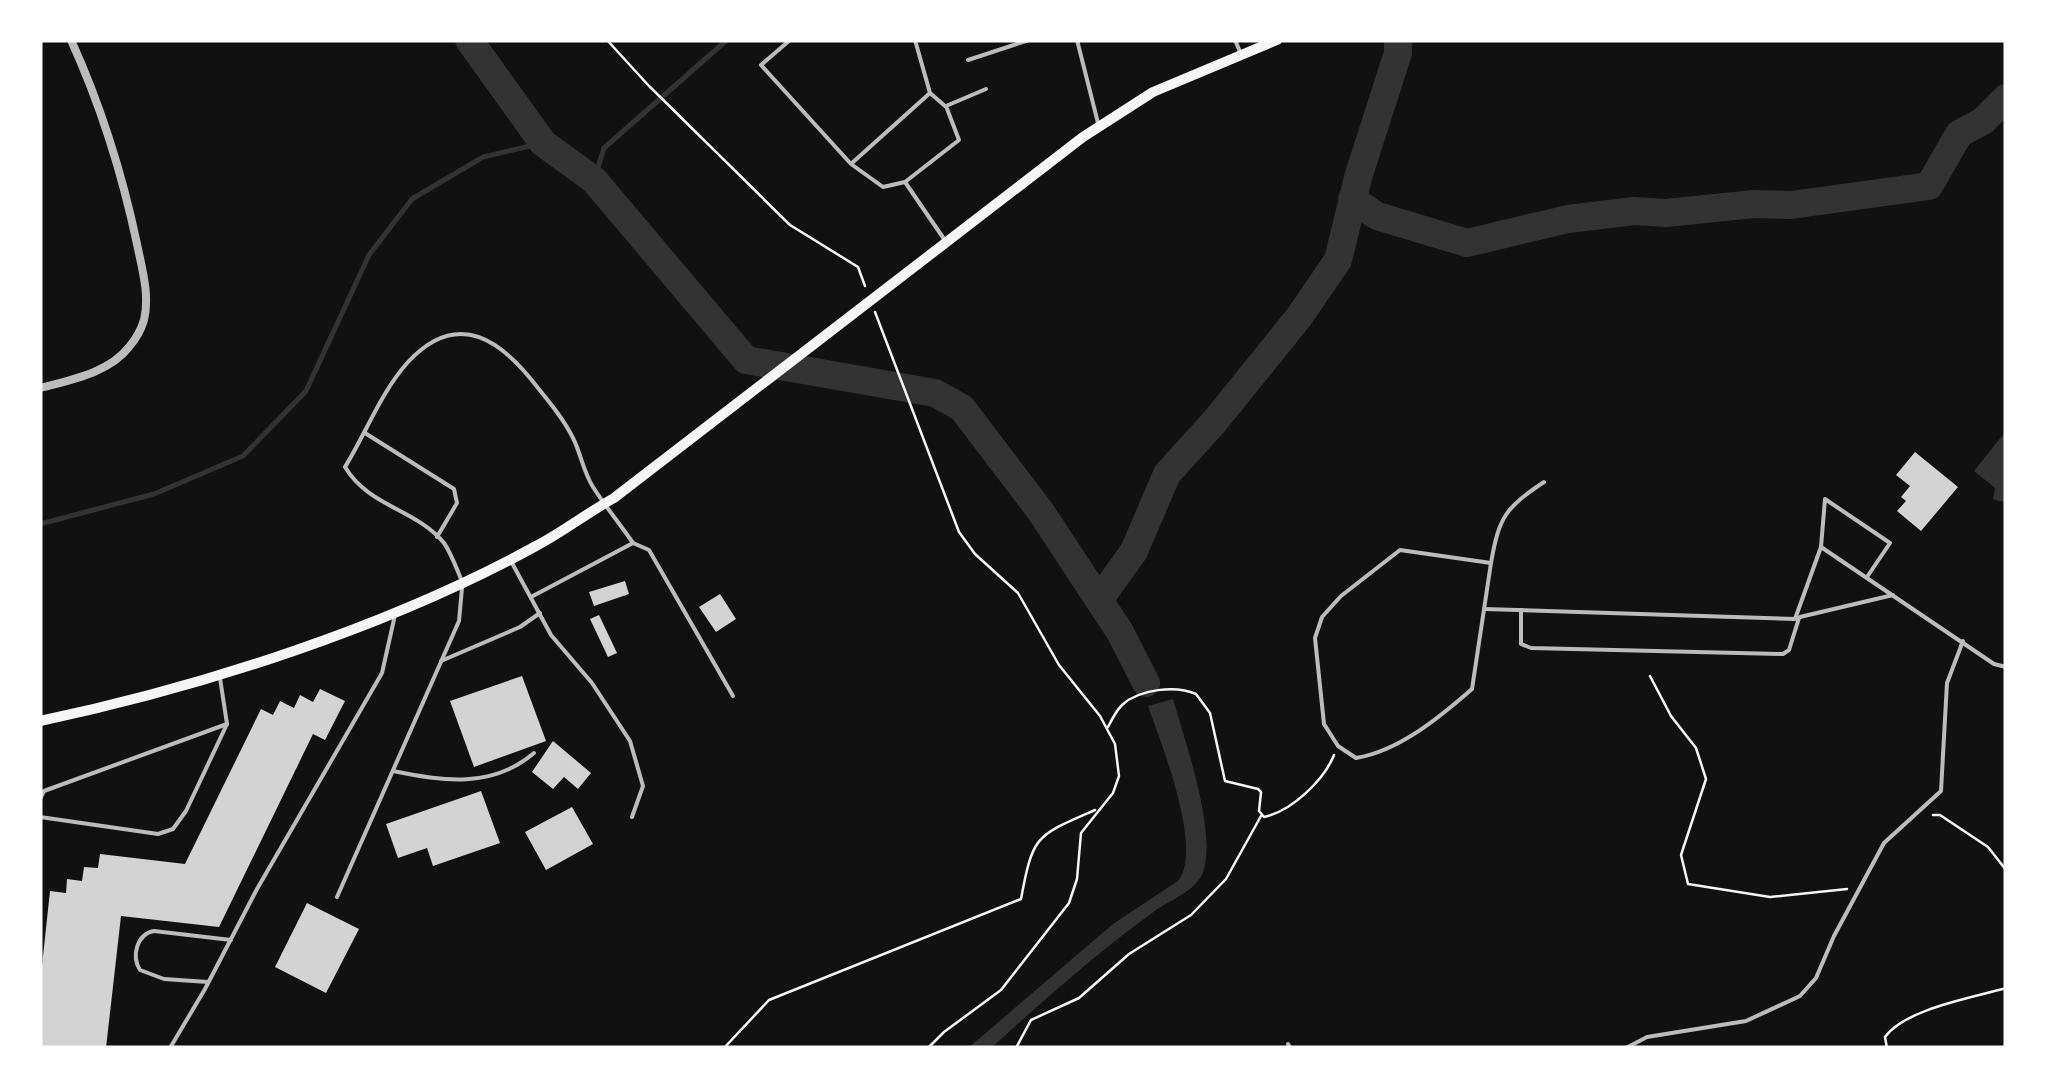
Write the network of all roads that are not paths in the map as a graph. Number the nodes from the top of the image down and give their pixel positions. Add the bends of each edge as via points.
1 (72, 40) edge
2 (790, 40) edge
3 (915, 40) edge
4 (1029, 40) edge
5 (1077, 40) edge
6 (1234, 40) edge
7 (1277, 40) edge
8 (1241, 54) junction
9 (968, 60) dead end
10 (986, 90) dead end
11 (930, 93) junction
12 (946, 106) junction
13 (1099, 127) junction
14 (851, 164) junction
15 (905, 182) junction
16 (947, 242) junction
17 (40, 388) edge
18 (365, 432) junction
19 (1544, 482) dead end
20 (605, 503) junction
21 (437, 538) junction
22 (633, 543) junction
23 (1821, 547) junction
24 (510, 559) junction
25 (1491, 563) junction
26 (1867, 577) junction
27 (462, 582) junction
28 (1893, 594) junction
29 (531, 597) junction
30 (1484, 609) junction
31 (396, 610) junction
32 (1521, 610) junction
33 (540, 614) junction
34 (1797, 618) junction
35 (1963, 641) junction
36 (441, 661) junction
37 (2006, 668) edge
38 (219, 674) junction
39 (732, 696) dead end
40 (40, 721) edge
41 (227, 724) junction
42 (534, 753) dead end
43 (392, 771) junction
44 (40, 799) edge
45 (40, 817) edge
46 (632, 817) dead end
47 (337, 897) dead end
48 (231, 940) junction
49 (208, 982) junction
50 (170, 1048) edge
51 (1626, 1048) edge

1 - 17 street via 102,112 146,299 139,332 115,362
2 - 14 lane via 761,66
3 - 11 lane
4 - 9 lane
5 - 13 lane
6 - 8 lane
7 - 8 main road
8 - 13 main road via 1153,92
10 - 12 lane
11 - 12 lane
11 - 14 lane
12 - 15 lane via 960,140
13 - 16 main road
14 - 15 lane via 882,187
15 - 16 lane
16 - 20 main road
18 - 20 lane via 409,361 462,333 492,341 514,358 561,418
18 - 21 lane via 345,467 356,486
18 - 21 lane via 454,489 457,503
19 - 25 lane via 1514,502 1496,529
20 - 22 lane
20 - 24 main road
21 - 27 lane
22 - 29 lane
22 - 39 lane via 649,550
23 - 26 lane
23 - 26 lane via 1825,499 1890,544
23 - 34 lane
24 - 27 main road
24 - 29 lane
25 - 30 lane
25 - 30 lane via 1400,550 1322,617 1315,638 1324,724 1338,746 1356,758 1371,756 1437,720 1472,689
26 - 28 lane
27 - 31 main road
27 - 36 lane via 459,621
28 - 34 lane
28 - 35 lane
29 - 33 lane
30 - 32 lane
31 - 38 main road
31 - 48 lane via 382,673
32 - 34 lane
32 - 34 lane via 1522,644 1531,648 1782,654
33 - 36 lane
33 - 46 lane via 630,741 643,786
35 - 37 lane
35 - 51 lane via 1947,684 1941,791 1884,843 1816,978 1800,996 1746,1021 1647,1037
36 - 43 lane
38 - 40 main road
38 - 41 lane
41 - 44 lane via 44,791
41 - 45 lane via 174,829 158,834
42 - 43 lane via 479,780
43 - 47 lane
48 - 49 lane
48 - 49 lane via 154,931 140,938 140,970
49 - 50 lane

